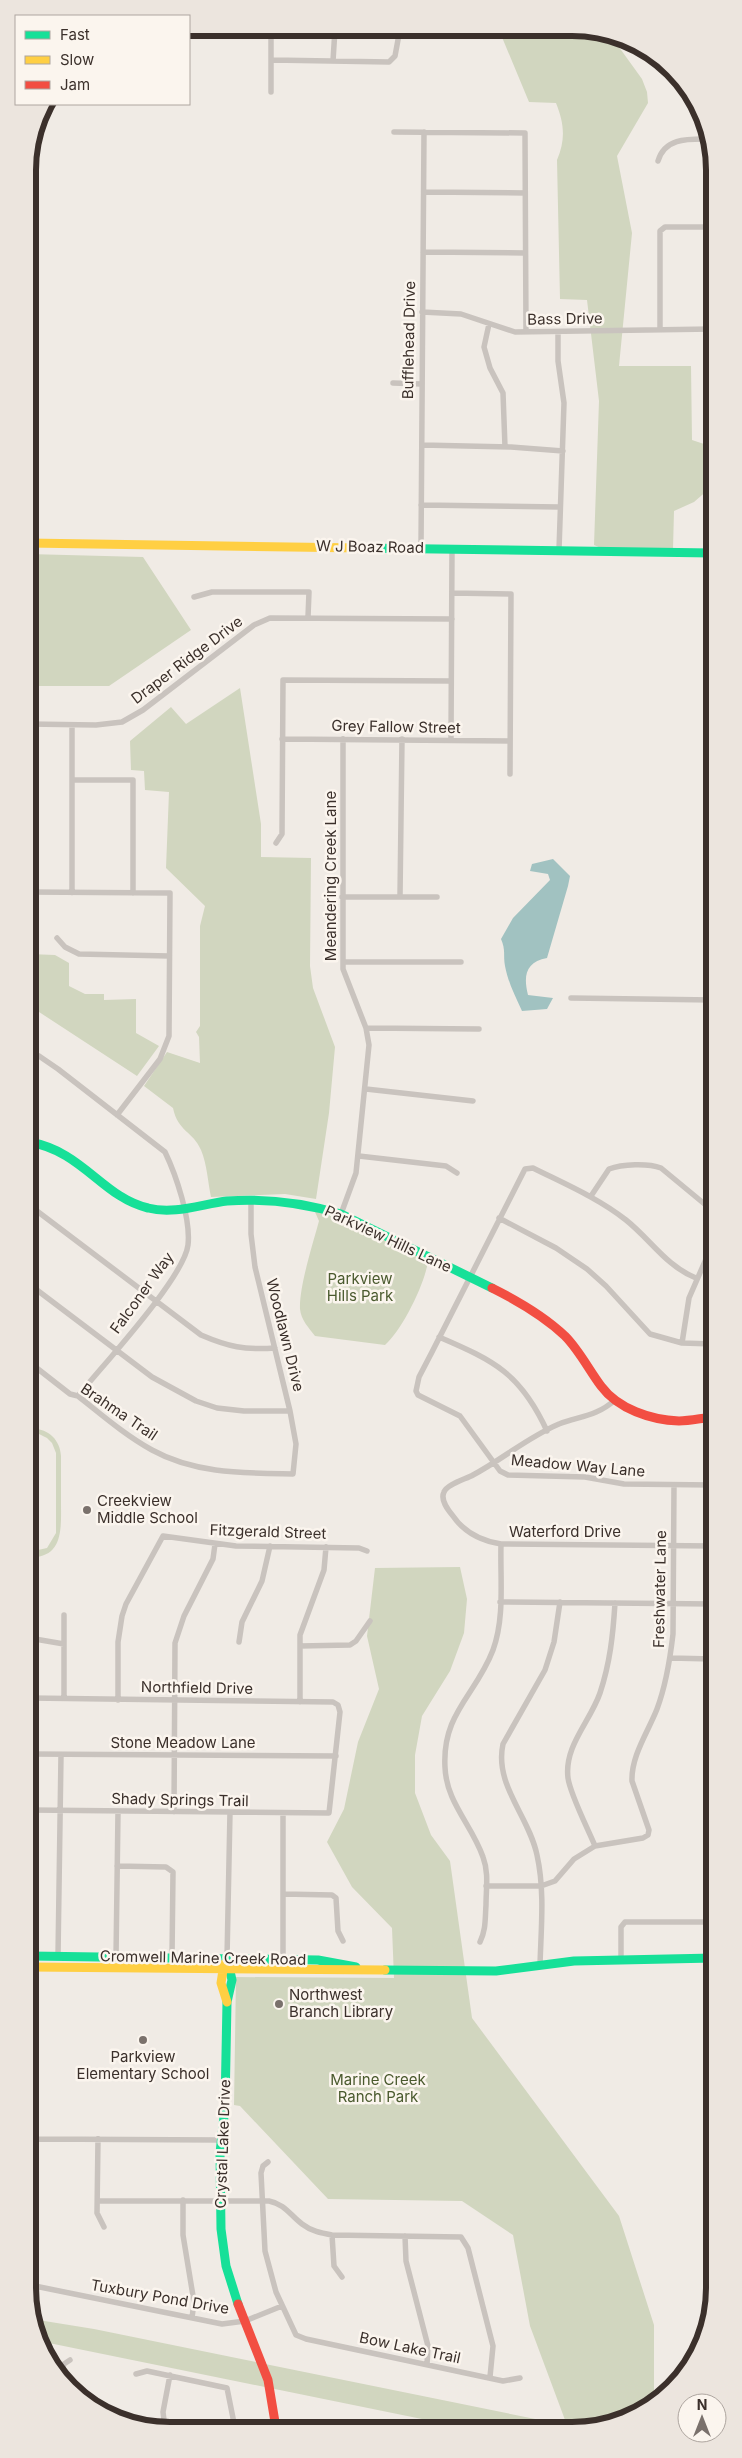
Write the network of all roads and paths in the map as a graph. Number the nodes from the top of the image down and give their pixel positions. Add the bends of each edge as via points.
1 (271, 36) edge
2 (335, 36) edge
3 (399, 36) edge
4 (272, 60) junction
5 (333, 61) junction
6 (271, 92) dead end
7 (394, 132) dead end
8 (424, 132) junction
9 (702, 139) edge
10 (658, 161) dead end
11 (424, 192) junction
12 (525, 194) junction
13 (706, 227) edge
14 (423, 252) junction
15 (525, 253) junction
16 (422, 312) junction
17 (489, 324) junction
18 (660, 330) junction
19 (706, 330) edge
20 (526, 332) junction
21 (558, 332) junction
22 (393, 383) dead end
23 (421, 384) junction
24 (422, 445) junction
25 (505, 446) junction
26 (563, 451) junction
27 (422, 505) junction
28 (559, 506) junction
29 (37, 543) edge
30 (422, 548) junction
31 (452, 548) junction
32 (559, 550) junction
33 (706, 553) edge
34 (452, 593) junction
35 (194, 597) dead end
36 (308, 617) junction
37 (452, 618) junction
38 (451, 681) junction
39 (37, 724) edge
40 (72, 725) junction
41 (282, 739) junction
42 (343, 739) junction
43 (402, 739) junction
44 (451, 740) junction
45 (510, 740) junction
46 (510, 774) dead end
47 (72, 780) junction
48 (276, 843) dead end
49 (37, 892) edge
50 (72, 893) junction
51 (133, 893) junction
52 (342, 897) junction
53 (400, 897) junction
54 (437, 897) dead end
55 (57, 938) dead end
56 (169, 956) junction
57 (343, 962) junction
58 (462, 962) dead end
59 (572, 998) dead end
60 (706, 1000) edge
61 (366, 1028) junction
62 (479, 1029) dead end
63 (37, 1056) edge
64 (366, 1089) junction
65 (473, 1101) dead end
66 (117, 1114) junction
67 (37, 1143) edge
68 (359, 1156) junction
69 (457, 1173) dead end
70 (591, 1196) junction
71 (251, 1202) junction
72 (706, 1205) edge
73 (183, 1209) junction
74 (37, 1211) edge
75 (341, 1214) junction
76 (499, 1218) junction
77 (705, 1258) edge
78 (469, 1277) junction
79 (696, 1278) junction
80 (36, 1290) edge
81 (155, 1300) junction
82 (439, 1337) junction
83 (682, 1343) junction
84 (705, 1344) edge
85 (275, 1348) junction
86 (117, 1349) junction
87 (36, 1368) edge
88 (78, 1396) junction
89 (615, 1400) junction
90 (290, 1411) junction
91 (705, 1418) edge
92 (547, 1431) junction
93 (493, 1463) junction
94 (293, 1474) joint
95 (674, 1485) junction
96 (705, 1485) edge
97 (215, 1544) junction
98 (501, 1544) junction
99 (674, 1545) junction
100 (270, 1546) junction
101 (705, 1546) edge
102 (326, 1547) junction
103 (366, 1551) dead end
104 (500, 1602) junction
105 (560, 1602) junction
106 (615, 1603) junction
107 (674, 1604) junction
108 (705, 1604) edge
109 (64, 1615) dead end
110 (370, 1621) dead end
111 (36, 1639) edge
112 (239, 1642) dead end
113 (64, 1644) junction
114 (300, 1646) junction
115 (670, 1658) junction
116 (705, 1659) edge
117 (36, 1698) edge
118 (64, 1698) junction
119 (118, 1700) junction
120 (174, 1701) junction
121 (300, 1702) junction
122 (36, 1754) edge
123 (61, 1754) junction
124 (174, 1755) junction
125 (336, 1756) junction
126 (36, 1810) edge
127 (61, 1810) junction
128 (118, 1812) junction
129 (174, 1812) junction
130 (230, 1812) junction
131 (283, 1813) junction
132 (595, 1846) junction
133 (117, 1866) junction
134 (486, 1886) junction
135 (542, 1886) junction
136 (283, 1894) junction
137 (705, 1922) edge
138 (343, 1941) dead end
139 (480, 1942) dead end
140 (36, 1956) edge
141 (58, 1956) junction
142 (116, 1956) junction
143 (172, 1957) junction
144 (227, 1958) junction
145 (705, 1958) edge
146 (283, 1959) junction
147 (621, 1959) junction
148 (540, 1965) junction
149 (36, 1967) edge
150 (116, 1967) junction
151 (222, 1968) junction
152 (232, 1968) junction
153 (379, 1970) junction
154 (227, 2002) junction
155 (36, 2139) edge
156 (98, 2139) junction
157 (220, 2140) junction
158 (268, 2162) dead end
159 (183, 2200) junction
160 (98, 2201) junction
161 (221, 2201) junction
162 (262, 2201) junction
163 (104, 2227) dead end
164 (332, 2235) junction
165 (405, 2236) junction
166 (342, 2277) dead end
167 (36, 2286) edge
168 (282, 2306) junction
169 (192, 2318) junction
170 (245, 2321) junction
171 (70, 2360) dead end
172 (427, 2364) junction
173 (63, 2367) edge
174 (136, 2374) dead end
175 (170, 2375) junction
176 (490, 2377) junction
177 (520, 2378) dead end
178 (165, 2421) edge
179 (234, 2422) edge
180 (275, 2422) edge

1 - 4 street
2 - 5 street
3 - 5 street via 395,56 390,62
4 - 5 street
4 - 6 street
7 - 8 street
8 - 11 street, Bufflehead Drive
8 - 12 street via 525,133
9 - 10 street via 674,141
11 - 12 street
11 - 14 street, Bufflehead Drive
12 - 15 street
13 - 18 street via 661,229
14 - 15 street
14 - 16 street, Bufflehead Drive
15 - 20 street
16 - 17 street, Bass Drive via 456,313
16 - 23 street, Bufflehead Drive
17 - 20 street, Bass Drive via 511,332
17 - 25 street via 484,347 503,393
18 - 19 street, Bass Drive
18 - 21 street, Bass Drive
20 - 21 street, Bass Drive
21 - 26 street via 558,360 564,396
22 - 23 street
23 - 24 street, Bufflehead Drive
24 - 25 street
24 - 27 street, Bufflehead Drive
25 - 26 street
26 - 28 street
27 - 28 street
27 - 30 street, Bufflehead Drive
28 - 32 street
29 - 30 street, W J Boaz Road
30 - 31 street, W J Boaz Road
31 - 32 street, W J Boaz Road
31 - 34 street
32 - 33 street, W J Boaz Road
34 - 37 street
34 - 45 street via 511,594
35 - 36 street via 212,592 309,592
36 - 37 street, Draper Ridge Drive
36 - 40 street, Draper Ridge Drive via 262,620 122,722
37 - 38 street
38 - 41 street via 283,680
38 - 44 street
39 - 40 street, Draper Ridge Drive
40 - 47 street
41 - 42 street, Grey Fallow Street
41 - 48 street via 282,834
42 - 43 street, Grey Fallow Street
42 - 52 street, Meandering Creek Lane
43 - 44 street, Grey Fallow Street
43 - 53 street
44 - 45 street, Grey Fallow Street
45 - 46 street
47 - 50 street
47 - 51 street via 133,780
49 - 50 street
50 - 51 street
51 - 56 street via 170,893
52 - 53 street
52 - 57 street, Meandering Creek Lane
53 - 54 street
55 - 56 street via 65,947 79,954
56 - 66 street via 169,1036 166,1047
57 - 58 street
57 - 61 street, Meandering Creek Lane via 344,975
59 - 60 street
61 - 62 street
61 - 64 street, Meandering Creek Lane via 369,1045
63 - 66 street, Falconer Way via 58,1068
64 - 65 street
64 - 68 street, Meandering Creek Lane
66 - 73 street, Falconer Way via 165,1152
67 - 73 street, Parkview Hills Lane via 64,1153 126,1200 162,1211
68 - 69 street via 446,1166
68 - 75 street, Meandering Creek Lane via 354,1181
70 - 72 street via 609,1169 654,1166 661,1168
70 - 76 street via 528,1168
70 - 79 street via 638,1231 668,1262
71 - 73 street, Parkview Hills Lane via 214,1202
71 - 75 street, Parkview Hills Lane via 287,1202
71 - 85 street, Woodlawn Drive via 255,1267
73 - 81 street, Falconer Way via 188,1237 184,1261
74 - 81 street
75 - 78 street, Parkview Hills Lane
76 - 78 street
76 - 83 street via 556,1248 587,1269 650,1334
77 - 79 street
78 - 82 street
78 - 89 street, Parkview Hills Lane via 523,1304 554,1326
79 - 83 street via 687,1307
80 - 86 street
81 - 85 street via 201,1335 225,1346 246,1350
81 - 86 street, Falconer Way
82 - 92 street via 490,1361 512,1376 535,1404
82 - 93 street, Meadow Way Lane via 419,1377 416,1392 460,1416
83 - 84 street
85 - 90 street, Woodlawn Drive
86 - 88 street, Falconer Way
86 - 90 street via 152,1377 196,1401 216,1408 244,1411
87 - 88 street, Brahma Trail via 70,1394
88 - 94 street, Brahma Trail via 126,1434 153,1451 176,1460 238,1473
89 - 91 street, Parkview Hills Lane via 665,1420
89 - 92 street via 596,1414 559,1424
90 - 94 street, Woodlawn Drive via 296,1444
92 - 93 street via 521,1443
93 - 95 street, Meadow Way Lane via 500,1471 516,1476 585,1477 619,1484
93 - 98 street, Waterford Drive via 443,1493 446,1505 459,1525 479,1538
95 - 96 street, Meadow Way Lane
95 - 99 street, Freshwater Lane
97 - 100 street, Fitzgerald Street
97 - 119 street, Fitzgerald Street via 168,1535 160,1538 122,1616 118,1642
97 - 120 street via 213,1559 176,1637
98 - 99 street, Waterford Drive
98 - 104 street
99 - 101 street, Waterford Drive
99 - 107 street, Freshwater Lane
100 - 102 street, Fitzgerald Street
100 - 112 street via 262,1581 242,1622
102 - 103 street, Fitzgerald Street
102 - 114 street via 324,1570 300,1635
104 - 105 street
104 - 134 street via 499,1631 493,1650 484,1671 454,1715 445,1750 448,1787 483,1857
105 - 106 street
105 - 135 street via 554,1642 545,1670 503,1744 500,1756 504,1778 534,1838
106 - 107 street
106 - 132 street via 613,1646 607,1673 591,1714 572,1747 568,1765 568,1781
107 - 108 street
107 - 115 street, Freshwater Lane
109 - 113 street
110 - 114 street via 350,1645
111 - 113 street
113 - 118 street
114 - 121 street
115 - 116 street
115 - 132 street, Freshwater Lane via 657,1708 631,1774 648,1834 643,1838
117 - 118 street, Northfield Drive
118 - 119 street, Northfield Drive
119 - 120 street, Northfield Drive
120 - 121 street, Northfield Drive
120 - 124 street
121 - 125 street, Northfield Drive via 333,1702 338,1705 340,1730
122 - 123 street, Stone Meadow Lane
123 - 124 street, Stone Meadow Lane
123 - 127 street
124 - 125 street, Stone Meadow Lane
124 - 129 street
125 - 131 street, Shady Springs Trail via 329,1814
126 - 127 street, Shady Springs Trail
127 - 128 street, Shady Springs Trail
127 - 141 street
128 - 129 street, Shady Springs Trail
128 - 133 street
129 - 130 street, Shady Springs Trail
130 - 131 street, Shady Springs Trail
130 - 144 street
131 - 136 street
132 - 135 street via 574,1859 555,1881
133 - 142 street
133 - 143 street via 166,1867 173,1872
134 - 135 street
134 - 139 street via 485,1933
135 - 148 street
136 - 138 street via 332,1895 336,1898 338,1931
136 - 146 street
137 - 147 street via 625,1922 621,1927
140 - 141 street, Cromwell Marine Creek Road
141 - 142 street, Cromwell Marine Creek Road
142 - 143 street, Cromwell Marine Creek Road
142 - 150 street
143 - 144 street, Cromwell Marine Creek Road
144 - 146 street, Cromwell Marine Creek Road
144 - 151 street, Crystal Lake Drive
144 - 152 street, Crystal Lake Drive
145 - 147 street, Cromwell Marine Creek Road
146 - 153 street, Cromwell Marine Creek Road via 318,1960
147 - 148 street, Cromwell Marine Creek Road
148 - 153 street, Cromwell Marine Creek Road via 493,1971
149 - 150 street, Cromwell Marine Creek Road
150 - 151 street, Cromwell Marine Creek Road
151 - 152 street, Cromwell Marine Creek Road
151 - 154 street, Crystal Lake Drive via 222,1993
152 - 153 street, Cromwell Marine Creek Road
152 - 154 street, Crystal Lake Drive via 232,1993
154 - 157 street, Crystal Lake Drive via 225,2106
155 - 156 street
156 - 157 street
156 - 160 street
157 - 161 street, Crystal Lake Drive
158 - 162 street via 261,2173
159 - 160 street
159 - 161 street
159 - 169 street via 183,2235 194,2302
160 - 163 street via 98,2219
161 - 162 street
161 - 170 street, Crystal Lake Drive via 226,2266
162 - 164 street via 277,2202 310,2229
162 - 168 street via 265,2251
164 - 165 street
164 - 166 street via 334,2266
165 - 172 street via 406,2261 428,2346
165 - 176 street via 464,2239 493,2346
167 - 169 street, Tuxbury Pond Drive
168 - 170 street, Tuxbury Pond Drive
168 - 172 street, Bow Lake Trail via 296,2335
169 - 170 street, Tuxbury Pond Drive via 222,2324
170 - 180 street, Crystal Lake Drive via 268,2380
171 - 173 street
172 - 176 street, Bow Lake Trail
174 - 175 street via 147,2371
175 - 178 street via 164,2405
175 - 179 street via 227,2388
176 - 177 street, Bow Lake Trail via 503,2380

